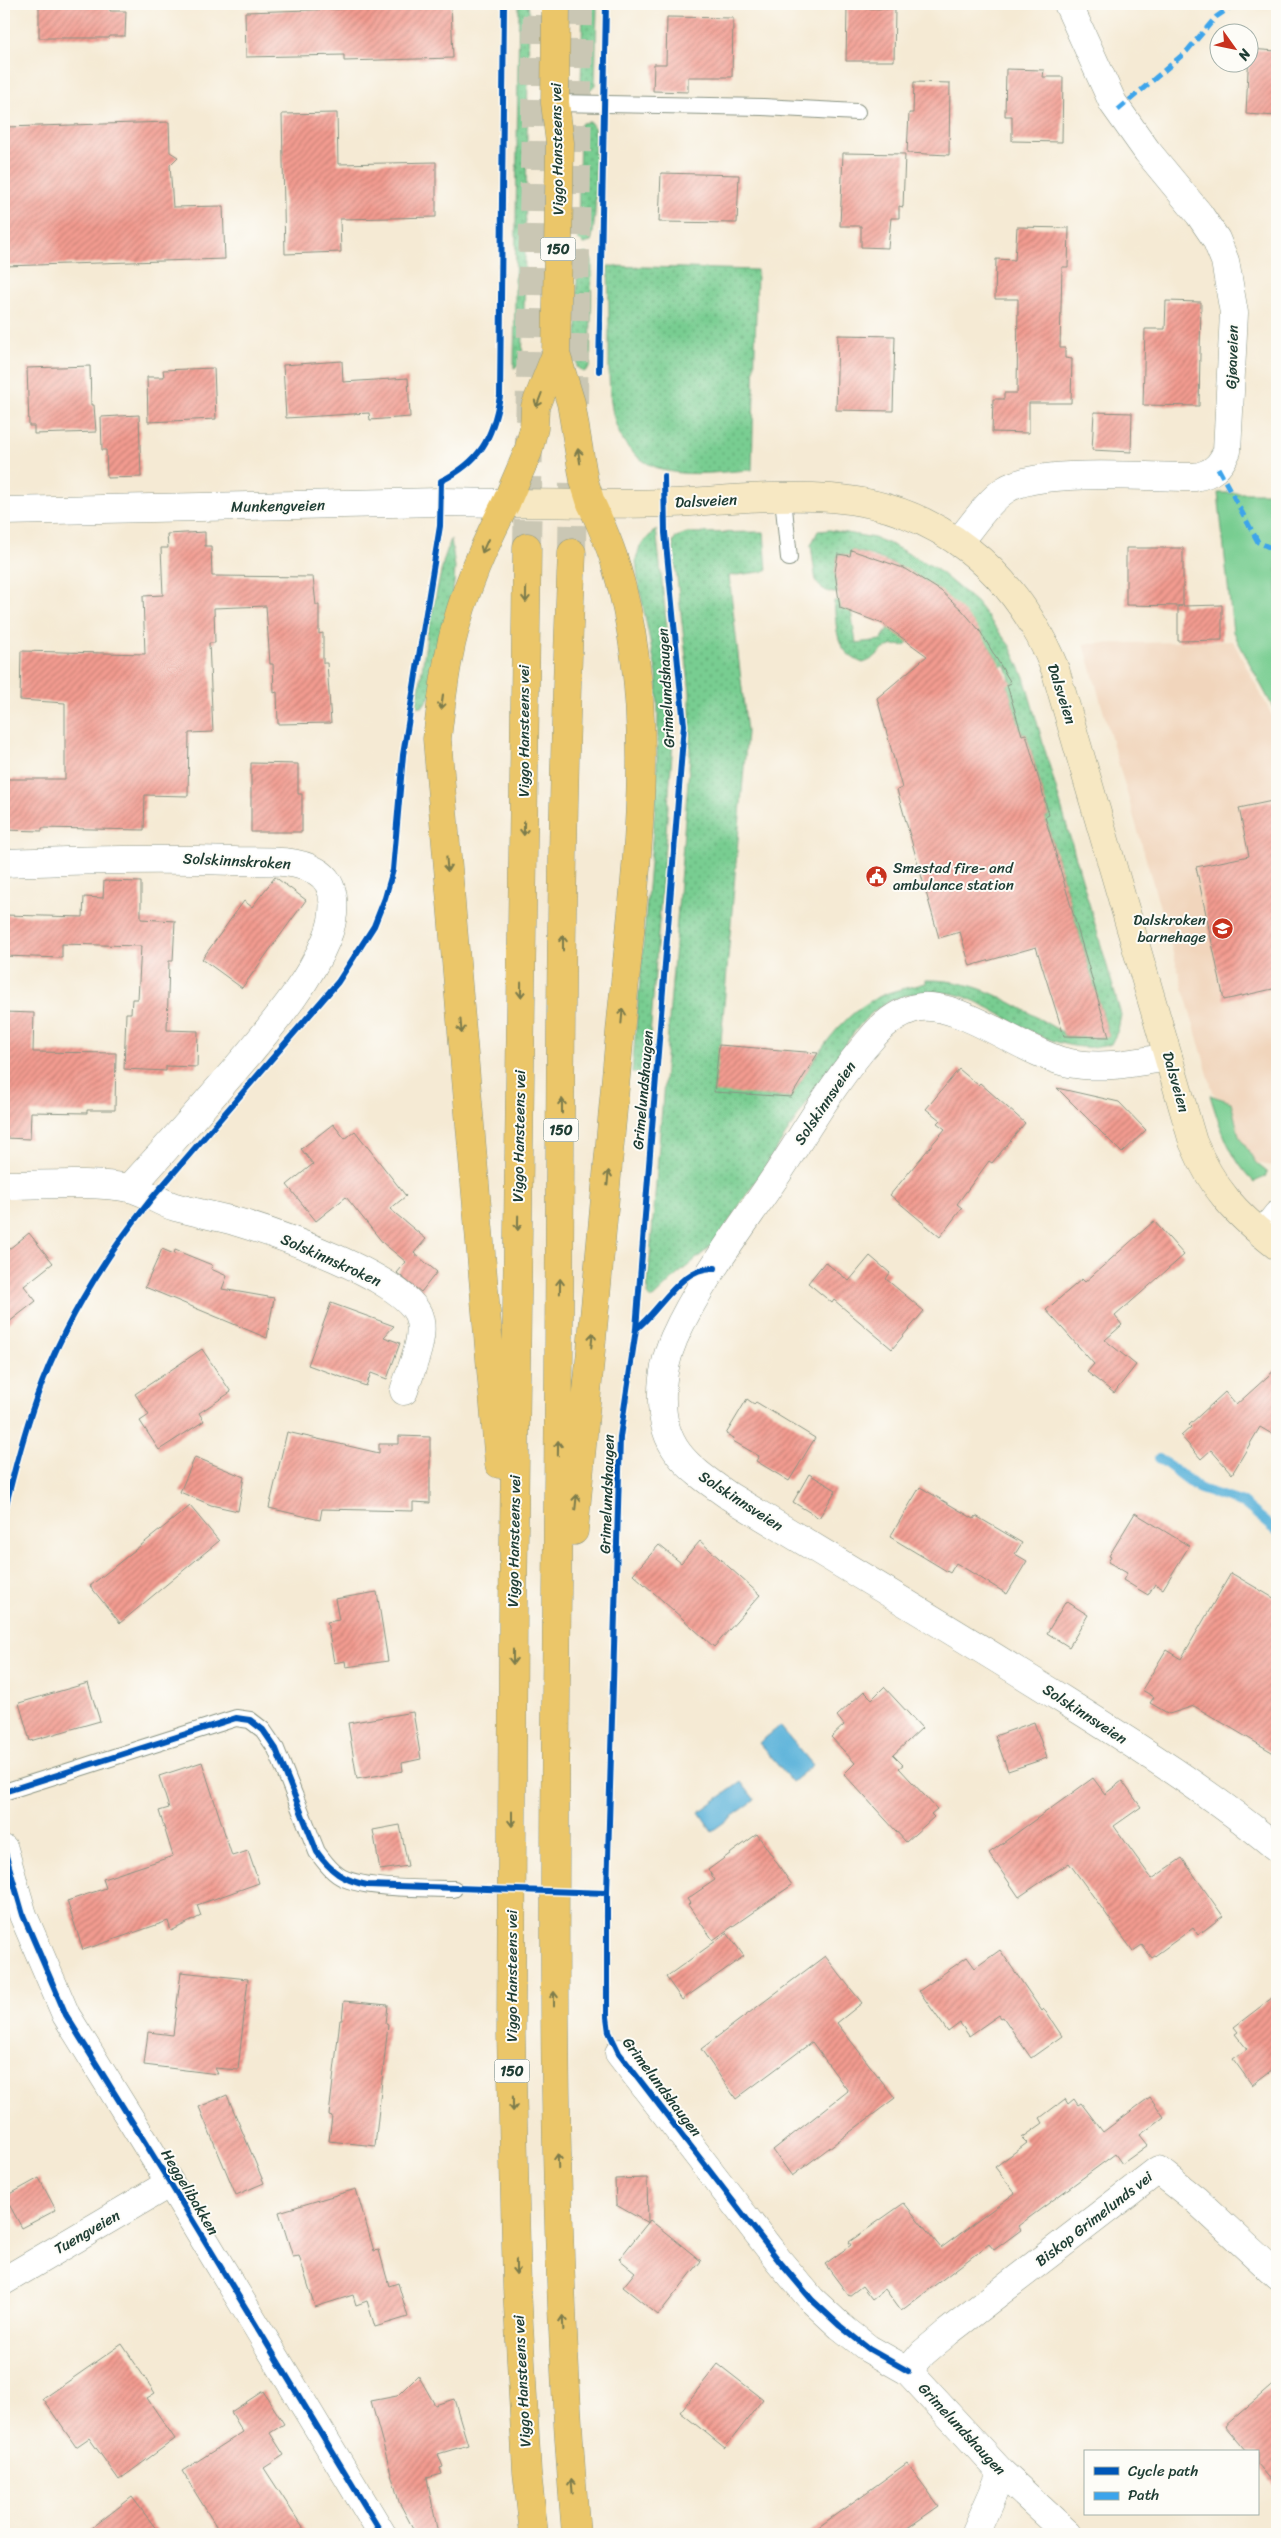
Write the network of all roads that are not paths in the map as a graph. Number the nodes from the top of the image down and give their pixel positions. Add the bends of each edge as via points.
1 (556, 4) edge
2 (1068, 4) edge
3 (555, 103) junction
4 (857, 112) dead end
5 (556, 354) junction
6 (783, 498) junction
7 (506, 503) junction
8 (552, 503) joint
9 (591, 503) junction
10 (4, 511) edge
11 (959, 541) junction
12 (527, 547) tunnel mouth
13 (572, 553) tunnel mouth
14 (789, 558) dead end
15 (4, 863) edge
16 (1168, 1057) junction
17 (4, 1185) edge
18 (130, 1188) junction
19 (1272, 1232) edge
20 (404, 1391) dead end
21 (513, 1608) junction
22 (556, 1707) junction
23 (4, 1792) edge
24 (1277, 1848) edge
25 (4, 1849) edge
26 (454, 1889) dead end
27 (619, 2053) dead end
28 (170, 2183) junction
29 (1277, 2275) edge
30 (4, 2281) edge
31 (908, 2371) junction
32 (1002, 2473) junction
33 (382, 2534) edge
34 (534, 2534) edge
35 (576, 2534) edge
36 (975, 2534) edge
37 (1068, 2534) edge

1 - 3 main road, Viggo Hansteens vei / 150
2 - 11 street, Gjøaveien via 1113,103 1146,151 1199,214 1216,239 1225,261 1234,313 1227,451 1218,468 1195,478 1058,476 1020,484 1005,490 992,502
3 - 4 lane
3 - 5 main road, Viggo Hansteens vei / 150 via 560,143
5 -> 7 main road, Viggo Hansteens vei / 150 via 536,407 528,452
9 -> 5 main road, Viggo Hansteens vei / 150 via 584,481 571,403
6 - 9 street, Dalsveien
6 - 11 street, Dalsveien via 833,498 872,504 913,516
6 - 14 lane
7 - 8 street, Munkengveien
7 - 10 street, Munkengveien
7 -> 21 main road, Viggo Hansteens vei via 478,562 462,606 448,658 437,739
8 - 9 street, Dalsveien
22 -> 9 main road, Viggo Hansteens vei via 608,1183 641,767 639,682 628,617 616,565
11 - 16 street, Dalsveien via 1002,581 1044,641 1066,702
12 -> 21 main road, Viggo Hansteens vei / 150
22 -> 13 main road, 150 via 564,797
15 - 18 street, Solskinnskroken via 159,858 290,863 317,871 325,877 330,888 334,903 326,939 295,993 211,1099
16 - 19 street, Dalsveien via 1202,1164 1224,1199 1238,1214
16 - 24 street, Solskinnsveien via 1092,1067 1064,1062 1021,1046 970,1019 932,1008 900,1013 851,1063 687,1313 667,1362 662,1392 663,1418 668,1439 676,1453 729,1496 1092,1718 1246,1822
17 - 18 street, Solskinnskroken
18 - 20 street, Solskinnskroken via 173,1206 234,1221 302,1245 363,1271 394,1290 411,1303 421,1324 420,1339
21 -> 34 main road, Viggo Hansteens vei / 150 via 512,2035 516,2279 527,2472
35 -> 22 main road, 150 via 561,2277 554,2040
23 - 26 lane via 244,1718 263,1730 276,1748 318,1852 333,1872 350,1882 367,1885
25 - 28 street, Heggelibakken via 23,1916 66,2015
27 - 31 street, Grimelundshaugen via 812,2300 869,2349
28 - 30 street, Tuengveien
28 - 33 street, Heggelibakken
29 - 31 street, Biskop Grimelunds vei via 1196,2200 1158,2170 948,2332
31 - 32 street, Grimelundshaugen
32 - 36 street
32 - 37 street, Grimelundshaugen

